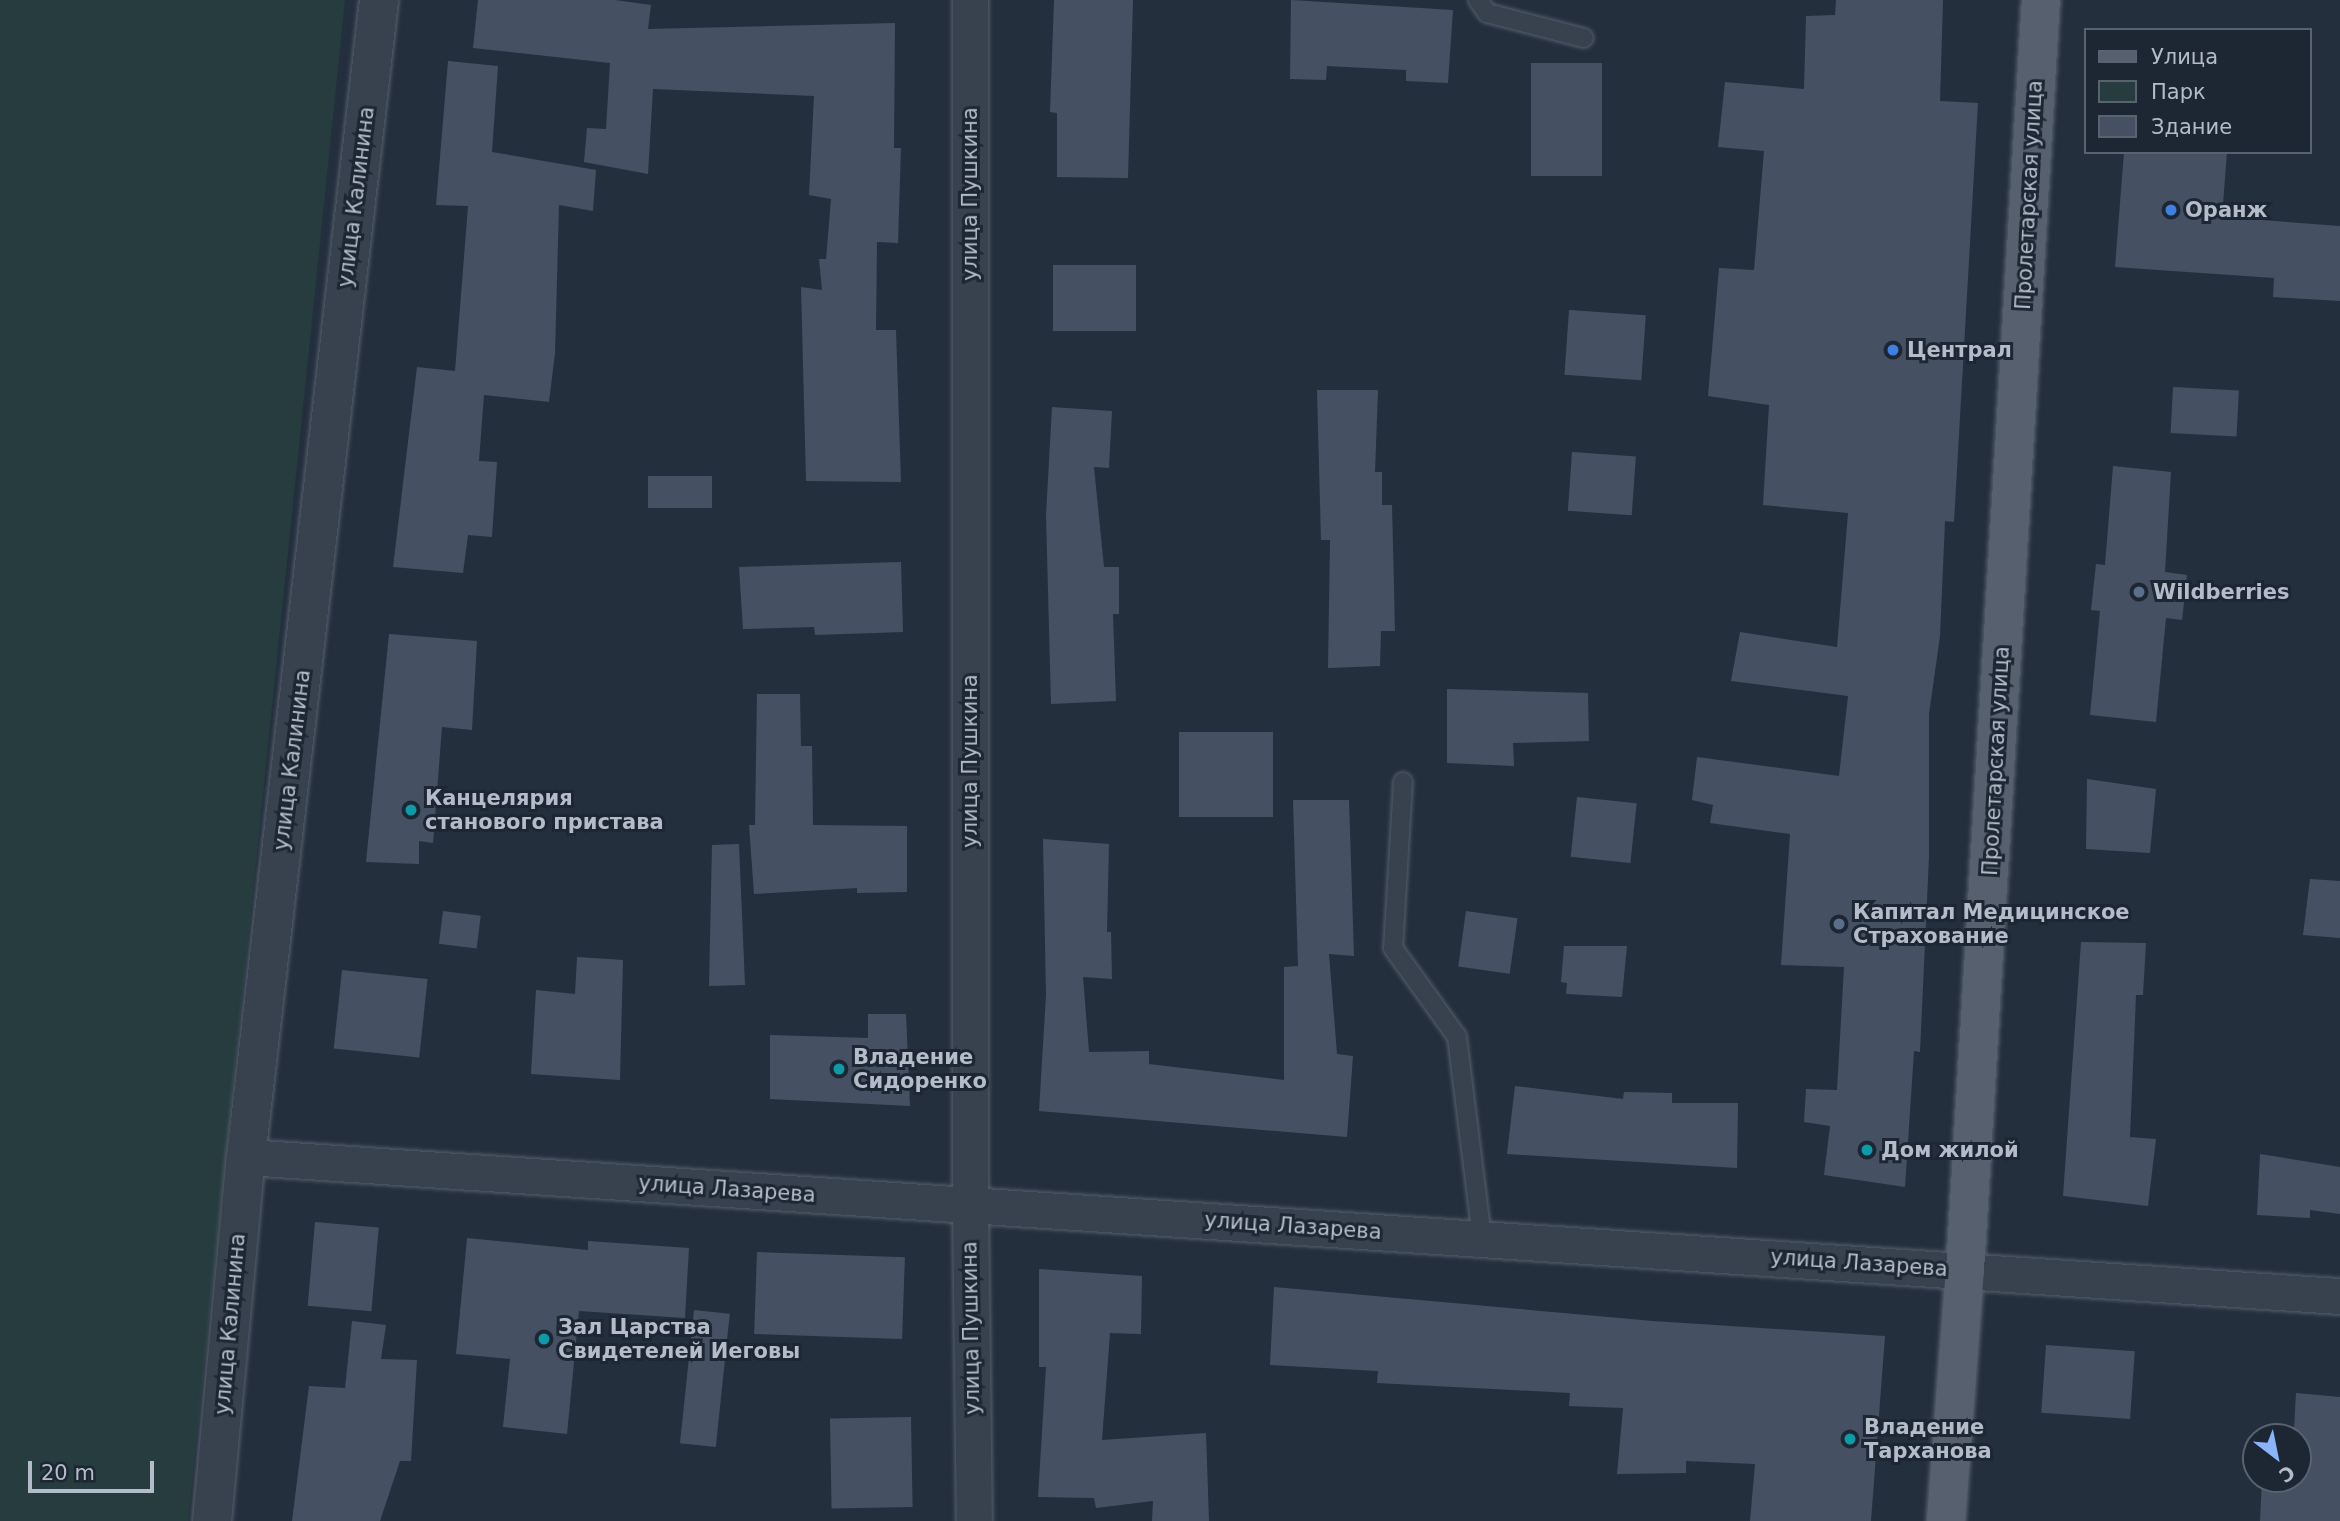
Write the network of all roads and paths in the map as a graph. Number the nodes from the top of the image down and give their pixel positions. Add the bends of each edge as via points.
1 (379, 0) edge
2 (970, 0) edge
3 (1478, 0) edge
4 (2041, 0) edge
5 (1584, 38) dead end
6 (1403, 782) dead end
7 (246, 1157) junction
8 (970, 1205) junction
9 (1482, 1239) junction
10 (1965, 1270) junction
11 (2340, 1296) edge
12 (212, 1521) edge
13 (974, 1521) edge
14 (1946, 1521) edge

1 - 7 street, улица Калинина
2 - 8 street, улица Пушкина
3 - 5 lane via 1487,13
4 - 10 main road, Пролетарская улица
6 - 9 lane via 1393,948 1457,1037
7 - 8 street, улица Лазарева
7 - 12 street, улица Калинина
8 - 9 street, улица Лазарева
8 - 13 street, улица Пушкина
9 - 10 street, улица Лазарева
10 - 11 street, улица Лазарева
10 - 14 main road, Пролетарская улица

